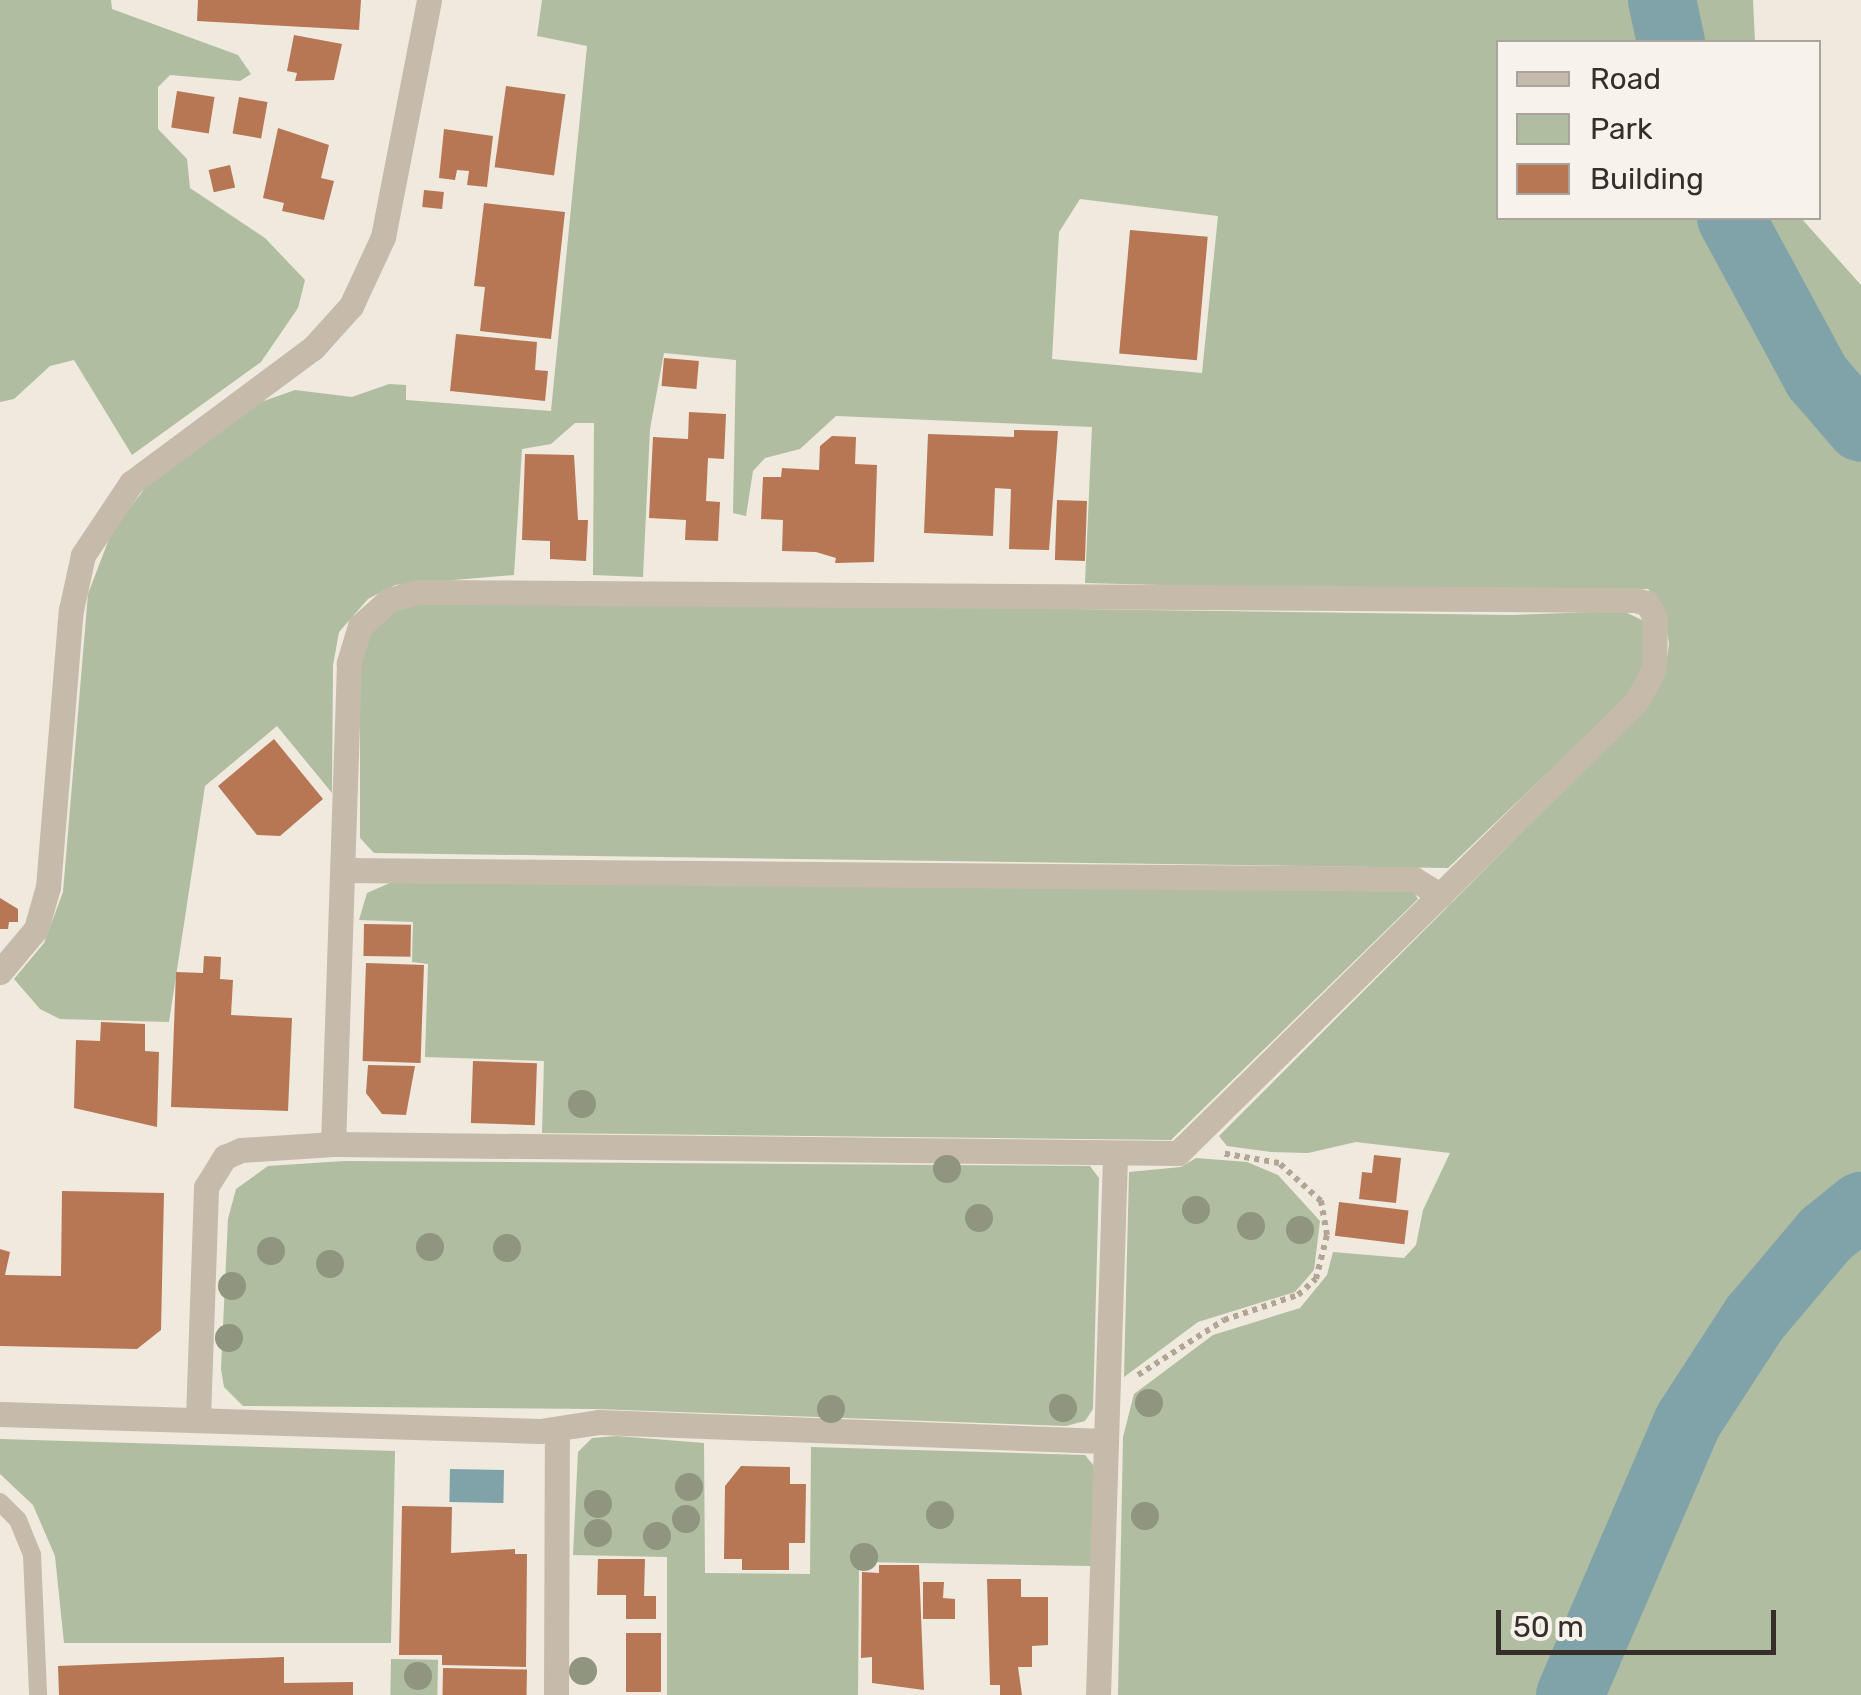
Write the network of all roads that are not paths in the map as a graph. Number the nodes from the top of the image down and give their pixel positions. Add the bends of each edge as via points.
1 (428, 0) edge
2 (343, 870) junction
3 (1440, 895) junction
4 (0, 972) edge
5 (333, 1144) junction
6 (1114, 1156) junction
7 (0, 1414) edge
8 (198, 1418) junction
9 (558, 1430) junction
10 (1105, 1442) junction
11 (0, 1502) edge
12 (38, 1695) edge
13 (556, 1695) edge
14 (1098, 1695) edge

1 - 4 street via 383,237 351,306 313,348 131,484 83,555 71,610 48,887 36,929
2 - 3 street via 1414,879
2 - 3 street via 353,644 374,611 418,592 1647,604 1658,640 1645,690
2 - 5 street
3 - 6 street via 1190,1144 1168,1156
5 - 6 street
5 - 8 street via 242,1150 225,1157 206,1188
6 - 10 street
7 - 8 street
8 - 9 street
9 - 10 street via 599,1422
9 - 13 street
10 - 14 street
11 - 12 lane via 18,1520 32,1556

